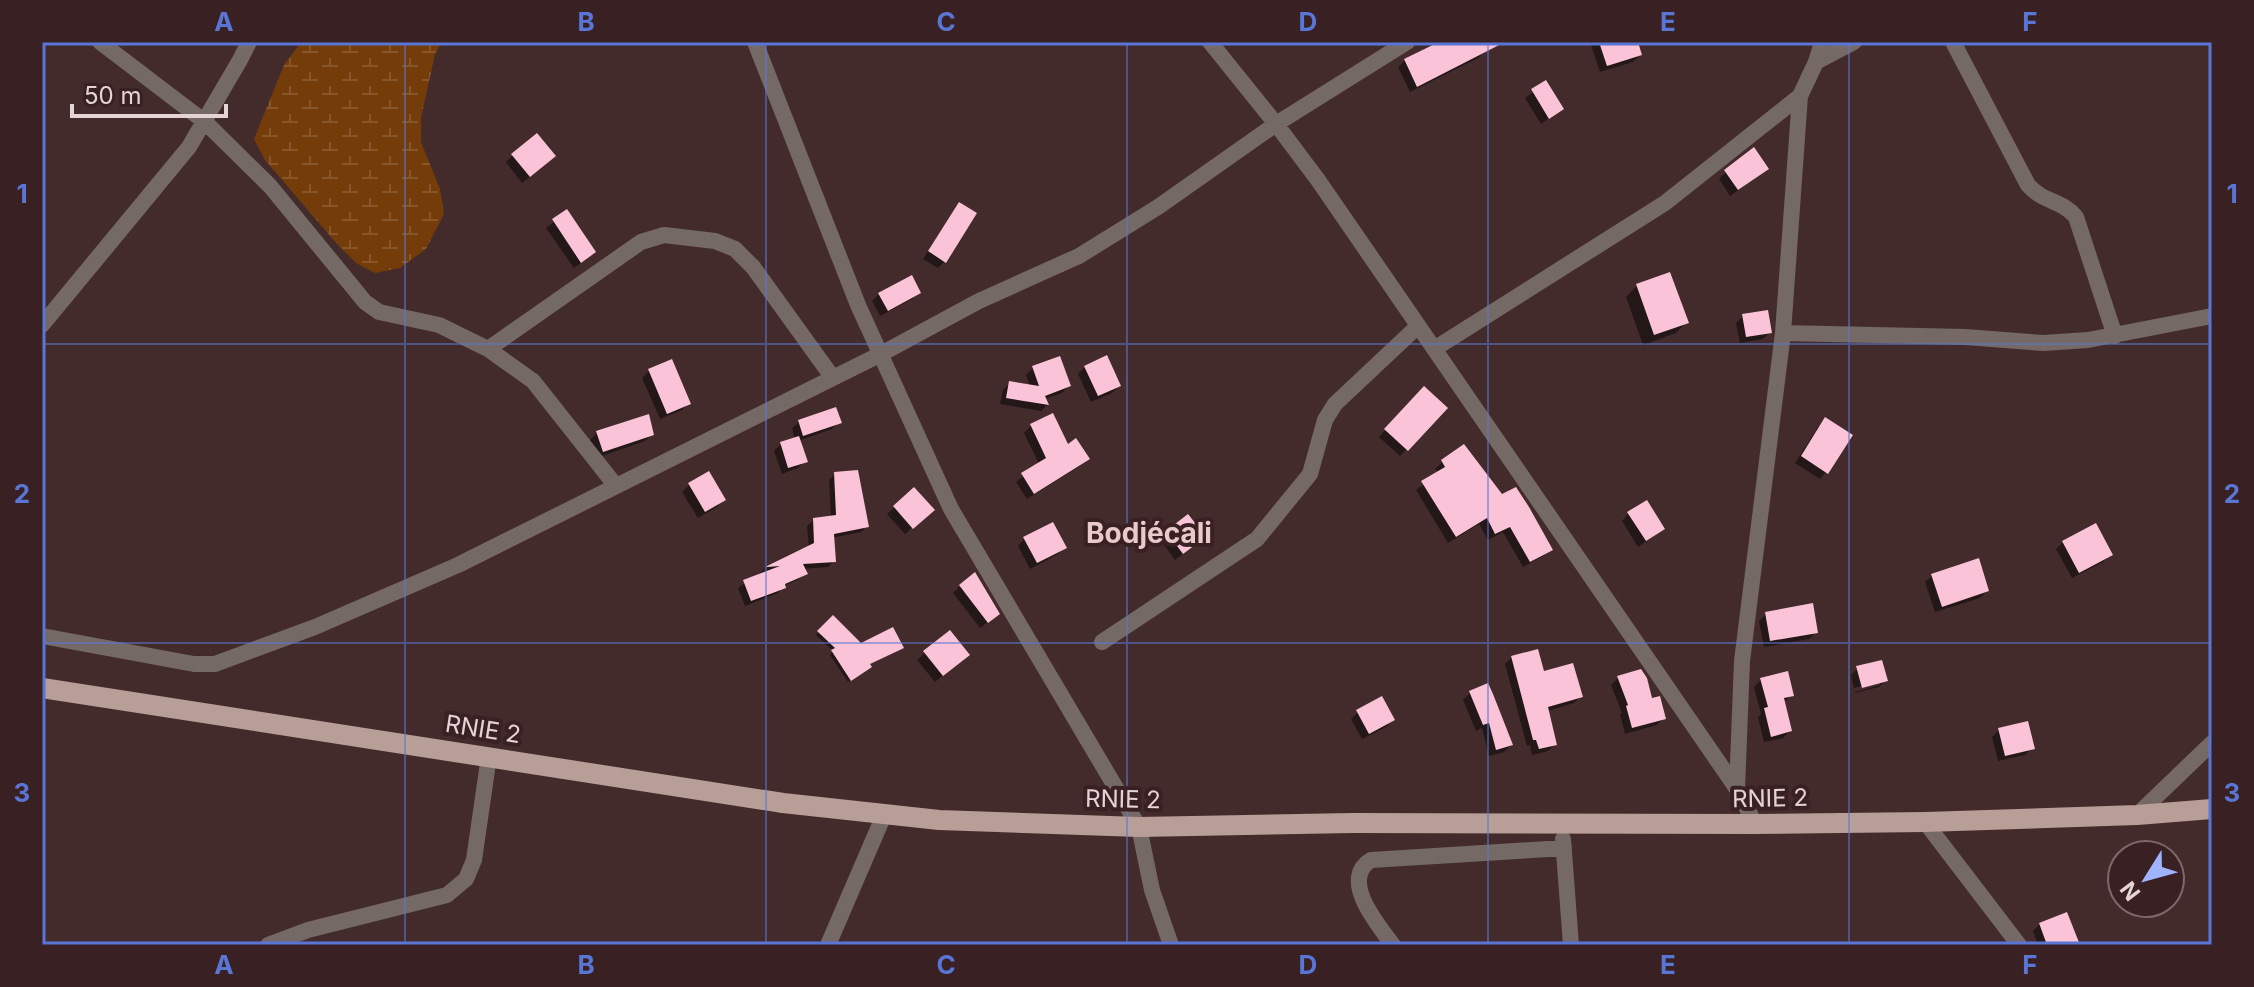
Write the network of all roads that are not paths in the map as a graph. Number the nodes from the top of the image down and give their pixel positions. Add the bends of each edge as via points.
1 (100, 42) edge
2 (249, 42) edge
3 (755, 42) edge
4 (1407, 42) edge
5 (1822, 42) edge
6 (1854, 42) edge
7 (1953, 42) edge
8 (1214, 45) edge
9 (1816, 62) junction
10 (1800, 96) junction
11 (205, 122) junction
12 (1276, 124) junction
13 (2212, 316) edge
14 (42, 325) edge
15 (1418, 326) junction
16 (1783, 333) junction
17 (2115, 336) junction
18 (488, 349) junction
19 (1434, 349) junction
20 (879, 355) junction
21 (833, 378) junction
22 (616, 486) junction
23 (42, 636) edge
24 (1102, 642) dead end
25 (42, 688) edge
26 (2212, 743) edge
27 (489, 756) junction
28 (1737, 789) junction
29 (2212, 809) edge
30 (884, 815) junction
31 (2137, 815) junction
32 (1925, 822) junction
33 (1755, 824) junction
34 (1562, 825) junction
35 (1139, 827) junction
36 (1564, 848) junction
37 (268, 945) edge
38 (828, 945) edge
39 (1171, 945) edge
40 (1393, 945) edge
41 (1571, 945) edge
42 (2019, 945) edge

1 - 11 street
2 - 11 street
3 - 20 street
4 - 12 street
5 - 9 street
6 - 9 street
7 - 17 street via 2028,185 2076,217
8 - 12 street
9 - 10 street
10 - 16 street
10 - 19 street via 1665,203
11 - 14 street
11 - 18 street via 270,186 365,302 379,312 439,325
12 - 15 street
12 - 20 street via 1079,256 979,301
13 - 17 street
15 - 19 street
15 - 24 street via 1335,404 1325,420 1310,474 1257,539
16 - 17 street via 2043,343
16 - 28 street via 1742,661
18 - 21 street via 641,242 664,235 735,249
18 - 22 street via 533,381
19 - 28 street
20 - 21 street
20 - 35 street via 951,509
21 - 22 street
22 - 23 street via 458,565 215,664
25 - 27 main road, RNIE 2 / RNIE 2
26 - 31 street
27 - 30 main road, RNIE 2 / RNIE 2
27 - 37 street via 474,860 466,879 447,895
28 - 33 street
29 - 31 main road, RNIE 2 / RNIE 2
30 - 35 main road, RNIE 2 / RNIE 2
30 - 38 street
31 - 32 main road, RNIE 2 / RNIE 2
32 - 33 main road, RNIE 2 / RNIE 2
32 - 42 street
33 - 34 main road, RNIE 2 / RNIE 2
34 - 35 main road, RNIE 2 / RNIE 2
34 - 36 street
35 - 39 street
36 - 40 street via 1371,860 1359,871 1360,889 1370,914
36 - 41 street

